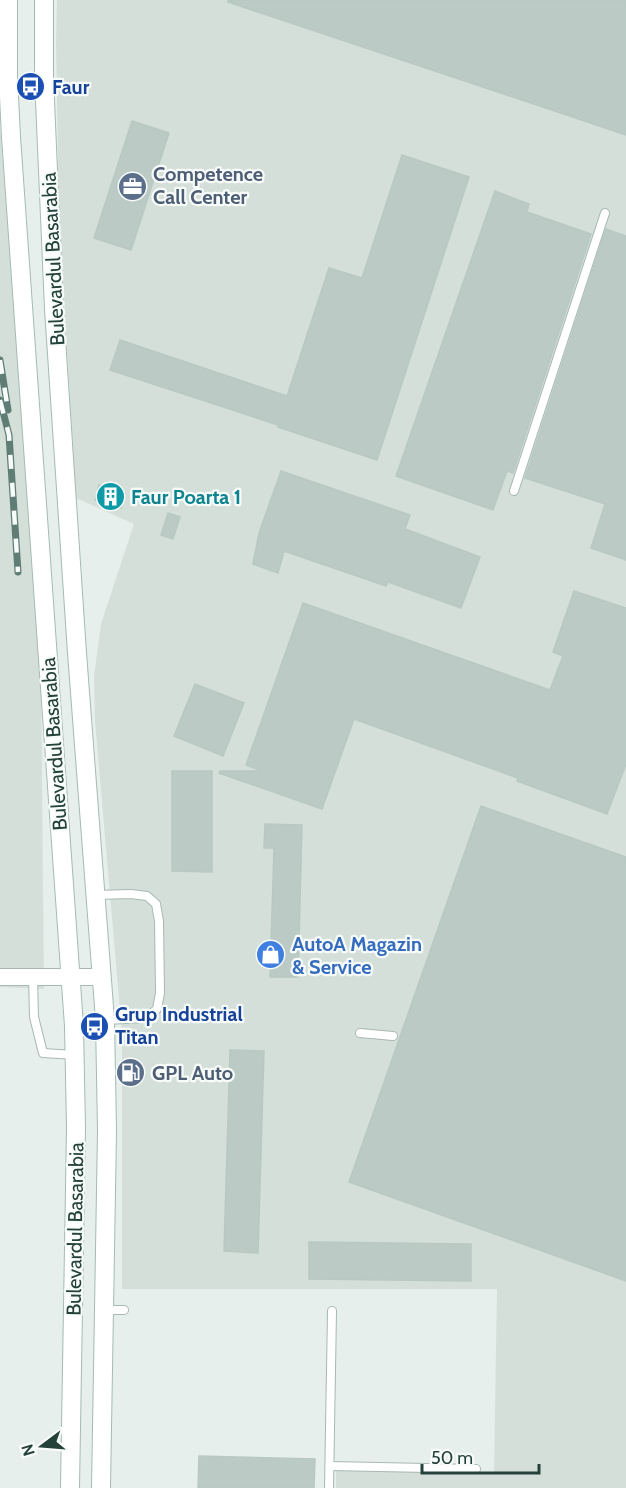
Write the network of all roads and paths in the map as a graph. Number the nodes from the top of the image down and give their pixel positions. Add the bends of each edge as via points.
1 (8, 0) edge
2 (44, 0) edge
3 (604, 213) dead end
4 (514, 491) dead end
5 (96, 895) junction
6 (0, 977) edge
7 (33, 977) junction
8 (70, 977) junction
9 (102, 977) junction
10 (105, 1020) junction
11 (360, 1033) dead end
12 (393, 1036) dead end
13 (75, 1055) junction
14 (105, 1310) junction
15 (124, 1310) dead end
16 (332, 1311) dead end
17 (330, 1466) junction
18 (476, 1469) dead end
19 (70, 1488) edge
20 (101, 1488) edge
21 (329, 1488) edge

1 - 8 main road, Bulevardul Basarabia via 11,137
2 - 5 main road, Bulevardul Basarabia via 54,309
3 - 4 lane
5 - 9 main road, Bulevardul Basarabia
5 - 10 lane via 147,896 156,904 159,921 157,1009 146,1018
6 - 7 street
7 - 8 street
7 - 13 lane via 34,1017 44,1053
8 - 9 street
8 - 13 main road, Bulevardul Basarabia
9 - 10 main road, Bulevardul Basarabia
10 - 14 main road, Bulevardul Basarabia
11 - 12 lane
13 - 19 main road, Bulevardul Basarabia
14 - 15 lane
14 - 20 main road, Bulevardul Basarabia
16 - 17 lane
17 - 18 lane
17 - 21 lane

